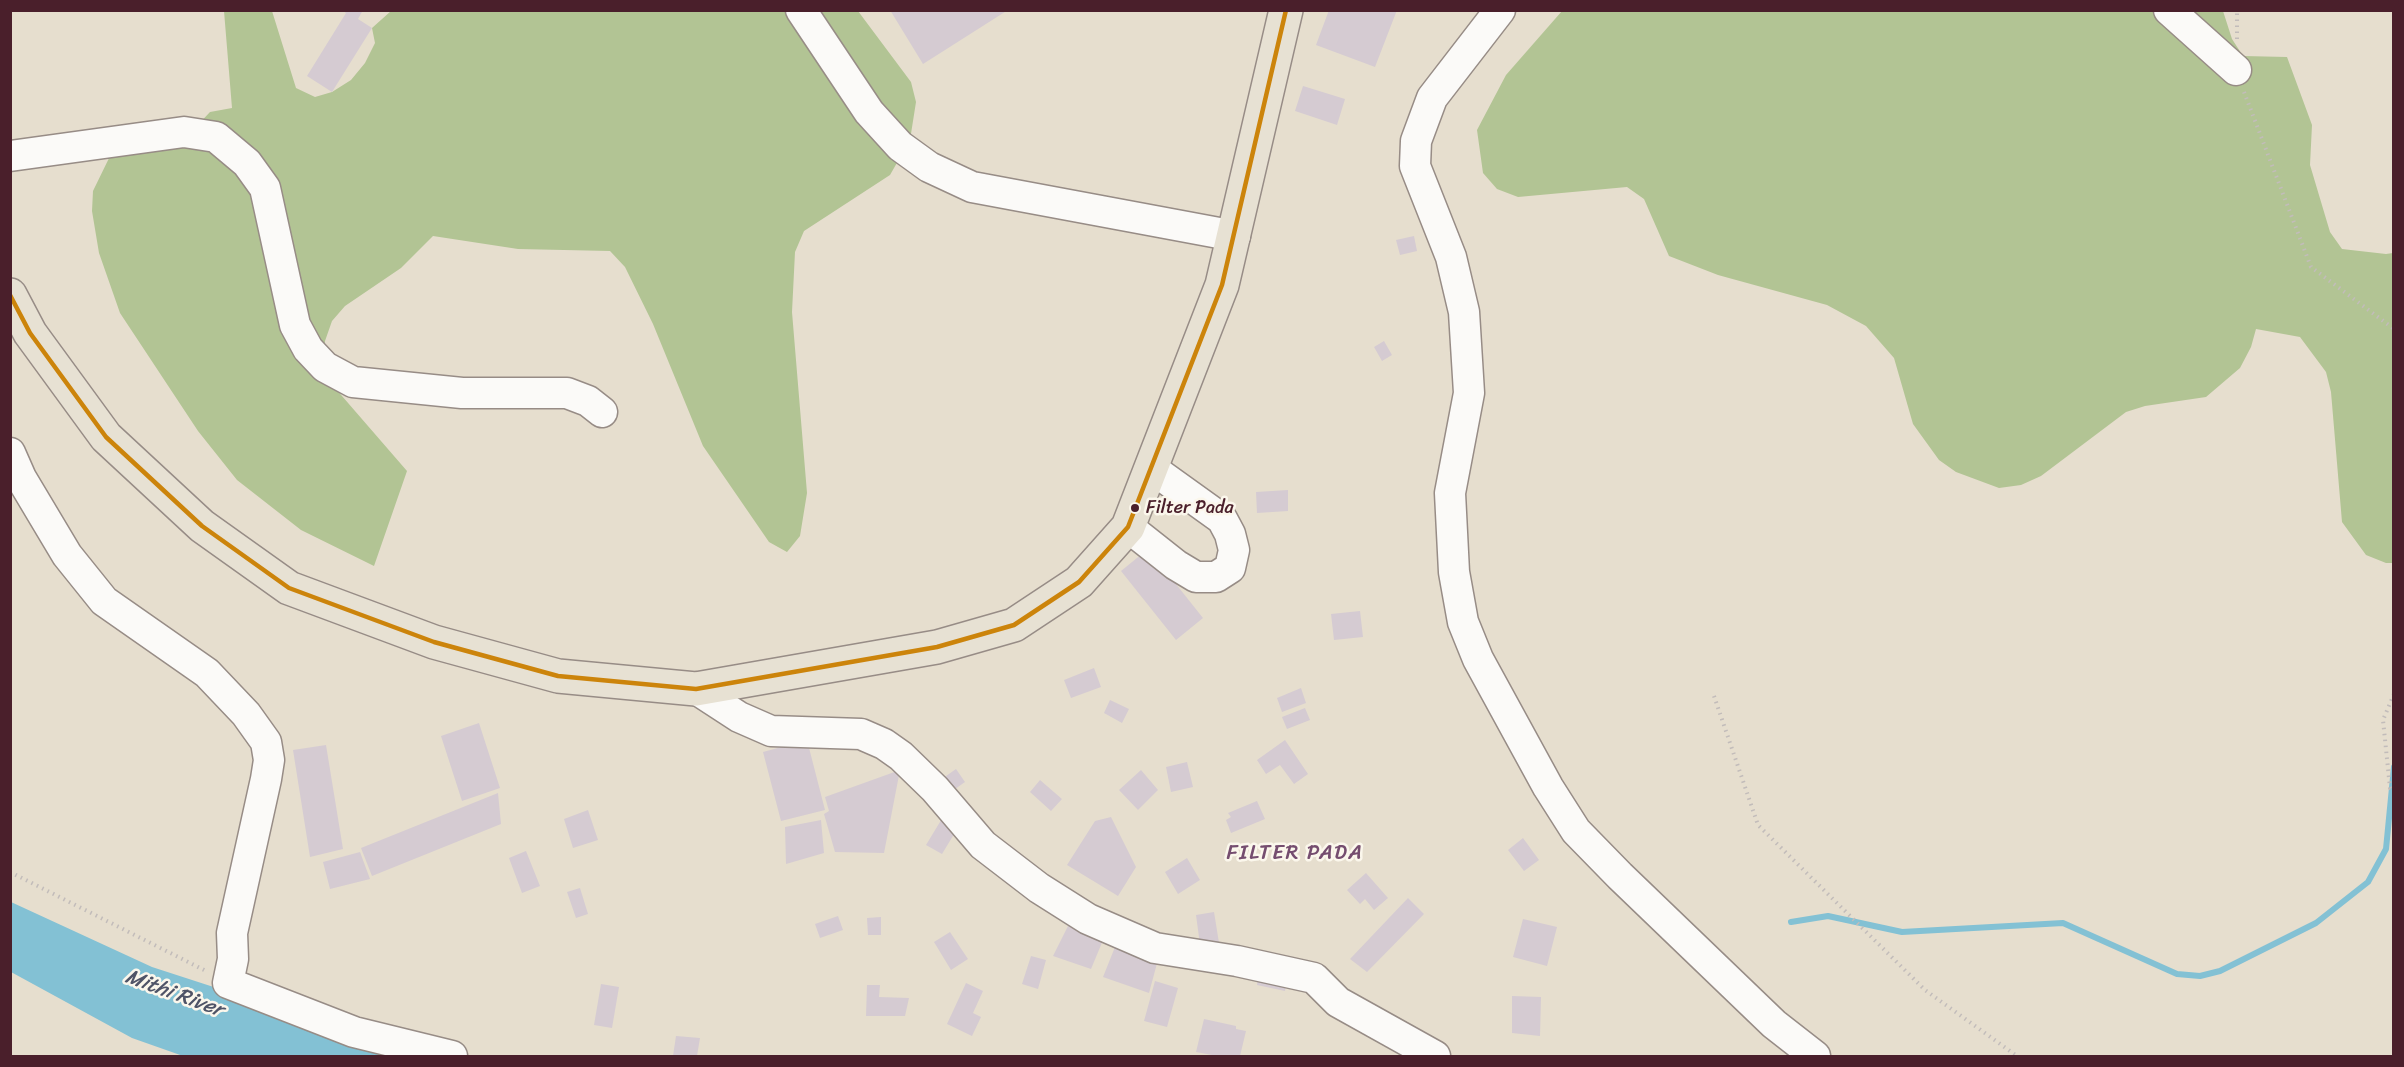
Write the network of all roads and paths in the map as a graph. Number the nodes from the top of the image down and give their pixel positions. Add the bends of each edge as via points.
1 (801, 10) edge
2 (1286, 10) edge
3 (1500, 10) edge
4 (2169, 10) edge
5 (2237, 10) edge
6 (2236, 70) junction
7 (10, 156) edge
8 (1235, 236) junction
9 (10, 295) edge
10 (2394, 329) edge
11 (602, 412) dead end
12 (10, 453) edge
13 (1151, 468) junction
14 (1128, 527) junction
15 (696, 689) junction
16 (2394, 694) edge
17 (1714, 696) dead end
18 (2394, 790) edge
19 (10, 872) edge
20 (228, 983) junction
21 (452, 1056) edge
22 (1435, 1056) edge
23 (1815, 1056) edge
24 (2017, 1056) edge

1 - 8 street via 869,112 900,146 929,167 972,187
2 - 8 main road
3 - 23 street via 1432,98 1416,141 1415,166 1451,257 1464,312 1469,393 1450,493 1454,572 1463,622 1478,659 1576,831 1774,1024
4 - 6 street
5 - 6 path
6 - 10 path via 2311,267
7 - 11 street via 184,132 216,137 247,163 265,188 295,325 308,349 325,368 353,382 462,393 567,393
8 - 13 main road via 1222,285
9 - 15 main road via 30,333 106,437 202,526 290,588 434,642 558,676
12 - 20 street via 67,555 104,601 207,673 266,742 269,760 232,933 233,959
13 - 14 main road
13 - 14 street via 1222,519 1234,550 1230,568 1215,578 1196,577
14 - 15 main road via 1079,582 1014,625 937,647
15 - 22 street via 771,731 861,734 884,744 935,789 983,845 1088,919 1155,948 1314,978 1338,1002
16 - 18 path via 2383,720 2390,788
17 - 24 path via 1758,825 1925,990
19 - 20 path
20 - 21 street via 354,1032

